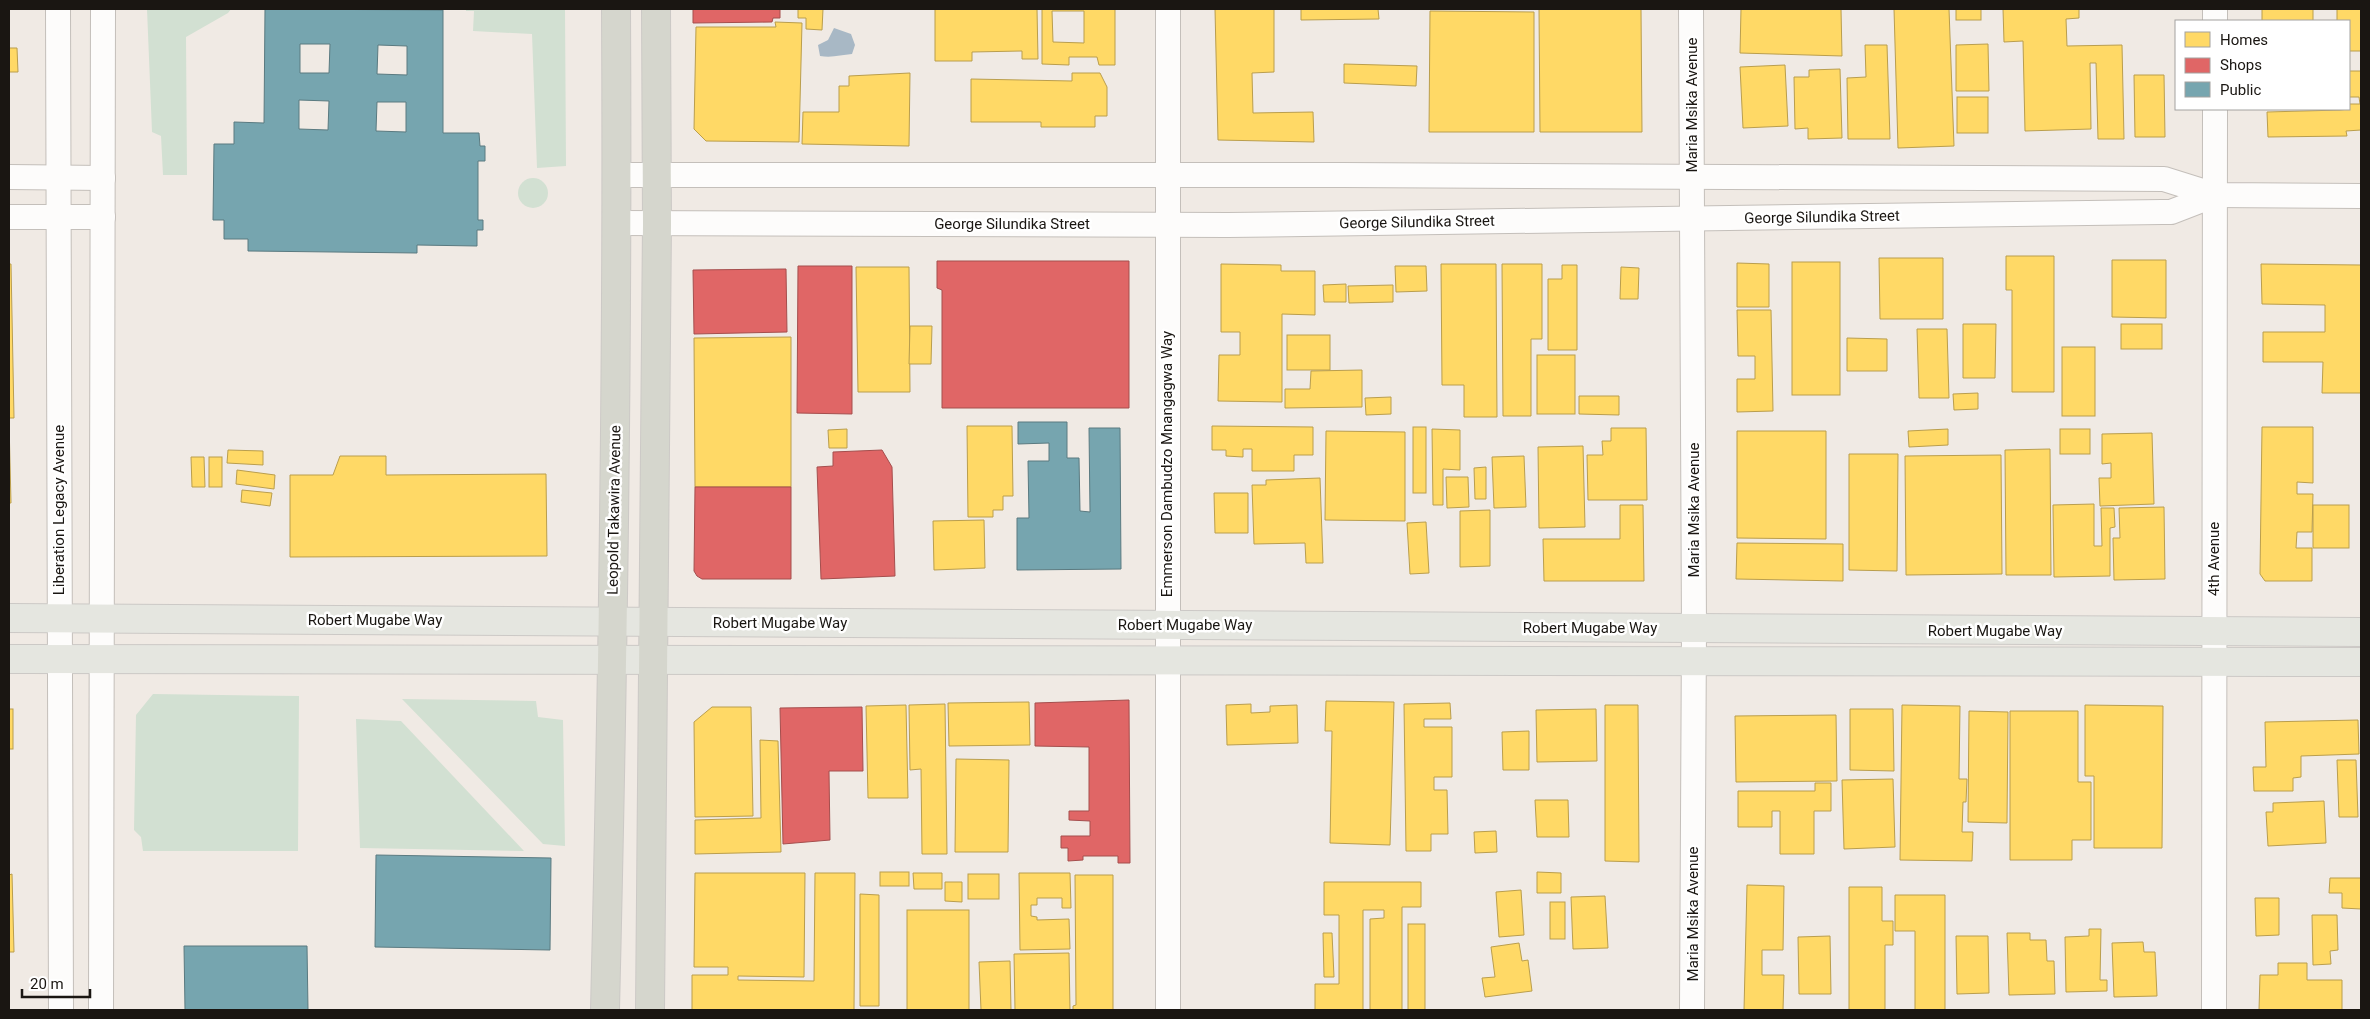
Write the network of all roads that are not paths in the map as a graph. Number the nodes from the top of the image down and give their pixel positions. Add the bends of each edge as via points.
1 (58, 9) edge
2 (103, 9) edge
3 (616, 9) edge
4 (656, 9) edge
5 (1168, 9) edge
6 (1691, 9) edge
7 (2215, 110) edge
8 (617, 175) junction
9 (657, 176) junction
10 (1167, 176) junction
11 (9, 177) edge
12 (58, 177) junction
13 (1692, 177) junction
14 (103, 178) junction
15 (2215, 195) junction
16 (2361, 196) edge
17 (9, 217) edge
18 (58, 217) junction
19 (103, 217) junction
20 (1692, 218) junction
21 (616, 223) junction
22 (658, 224) junction
23 (1167, 224) junction
24 (9, 618) edge
25 (59, 618) junction
26 (103, 618) junction
27 (613, 622) junction
28 (654, 622) junction
29 (1168, 625) junction
30 (1694, 629) junction
31 (2214, 632) junction
32 (2361, 632) edge
33 (9, 659) edge
34 (59, 659) junction
35 (102, 659) junction
36 (612, 660) junction
37 (654, 660) junction
38 (1167, 661) junction
39 (1694, 662) junction
40 (2214, 662) junction
41 (2361, 662) edge
42 (61, 1010) edge
43 (101, 1010) edge
44 (605, 1010) edge
45 (650, 1010) edge
46 (1168, 1010) edge
47 (1692, 1010) edge
48 (2214, 1010) edge

1 - 12 street, Liberation Legacy Avenue
2 - 14 street
3 - 8 highway, Leopold Takawira Avenue
4 - 9 highway
5 - 10 street, Emmerson Dambudzo Mnangagwa Way
6 - 13 street, Maria Msika Avenue
7 - 15 street, 4th Avenue
8 - 9 street, George Silundika Street
8 - 21 highway, Leopold Takawira Avenue
9 - 10 street, George Silundika Street
9 - 22 highway
10 - 13 street, George Silundika Street
10 - 23 street, Emmerson Dambudzo Mnangagwa Way
11 - 12 street
12 - 14 street
12 - 18 street, Liberation Legacy Avenue
13 - 15 street, George Silundika Street via 2164,179
13 - 20 street, Maria Msika Avenue
14 - 19 street
15 - 16 street, George Silundika Street
15 - 20 street, George Silundika Street via 2171,212
15 - 31 street, 4th Avenue
17 - 18 street
18 - 19 street
18 - 25 street, Liberation Legacy Avenue
19 - 26 street
20 - 23 street, George Silundika Street
20 - 30 street, Maria Msika Avenue
21 - 22 street, George Silundika Street
21 - 27 highway, Leopold Takawira Avenue
22 - 23 street, George Silundika Street
22 - 28 highway
23 - 29 street, Emmerson Dambudzo Mnangagwa Way
24 - 25 main road, Robert Mugabe Way
25 - 26 main road, Robert Mugabe Way
25 - 34 street, Liberation Legacy Avenue
26 - 27 main road, Robert Mugabe Way
26 - 35 street
27 - 28 main road, Robert Mugabe Way
27 - 36 highway, Leopold Takawira Avenue
28 - 29 main road, Robert Mugabe Way
28 - 37 highway
29 - 30 main road, Robert Mugabe Way
29 - 38 street, Emmerson Dambudzo Mnangagwa Way
30 - 31 main road, Robert Mugabe Way
30 - 39 street, Maria Msika Avenue
31 - 32 main road, Robert Mugabe Way
31 - 40 street, 4th Avenue
33 - 34 main road, Robert Mugabe Way
34 - 35 main road, Robert Mugabe Way
34 - 42 street, Liberation Legacy Avenue
35 - 36 main road, Robert Mugabe Way
35 - 43 street
36 - 37 main road, Robert Mugabe Way
36 - 44 highway, Leopold Takawira Avenue
37 - 38 main road, Robert Mugabe Way
37 - 45 highway
38 - 39 main road, Robert Mugabe Way
38 - 46 street, Emmerson Dambudzo Mnangagwa Way
39 - 40 main road, Robert Mugabe Way
39 - 47 street, Maria Msika Avenue
40 - 41 main road, Robert Mugabe Way
40 - 48 street, 4th Avenue

